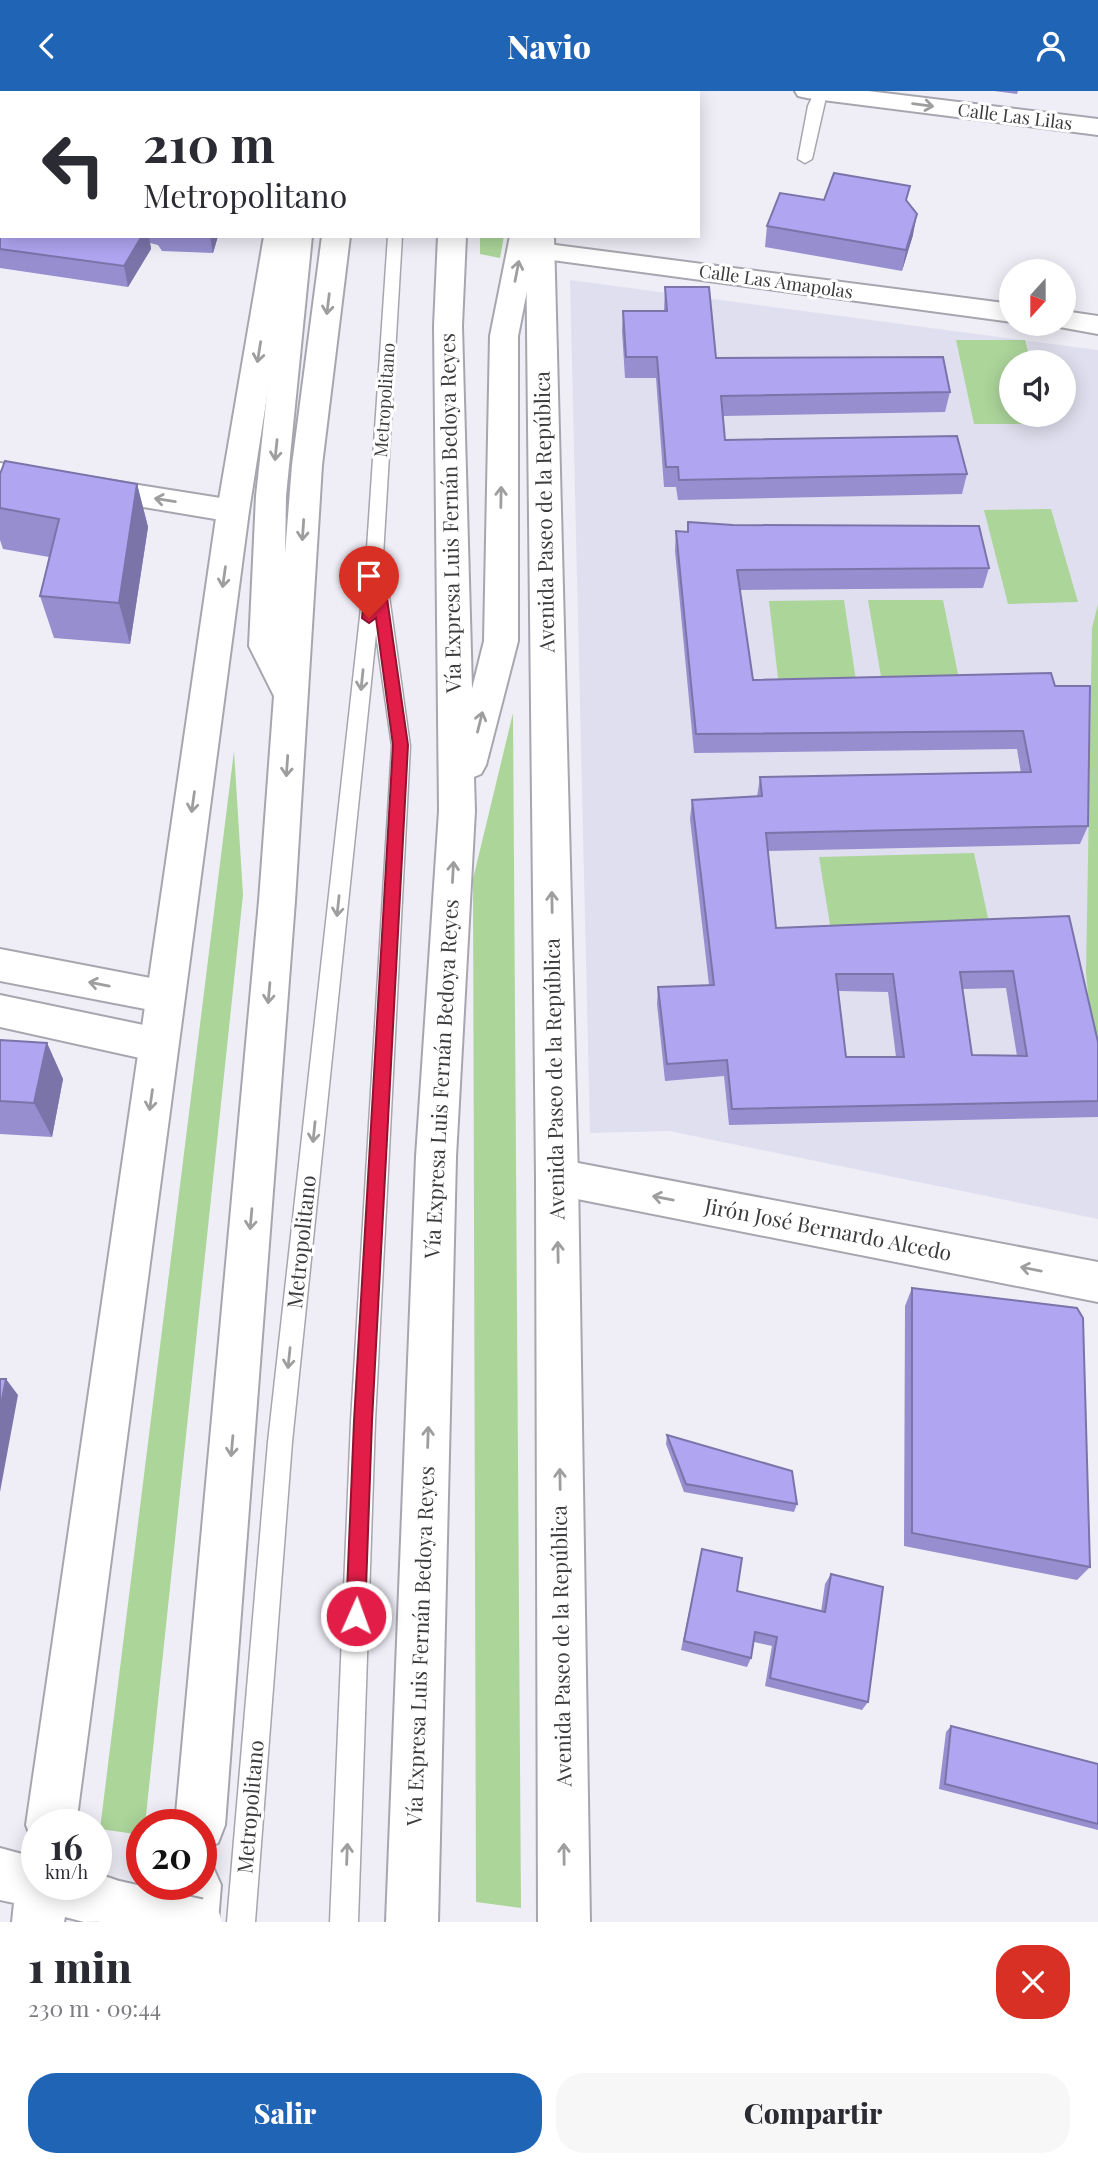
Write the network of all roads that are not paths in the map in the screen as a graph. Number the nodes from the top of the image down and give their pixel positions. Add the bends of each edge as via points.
1 (813, 92) edge
2 (1098, 127) edge
3 (805, 159) dead end
4 (278, 238) edge
5 (298, 238) edge
6 (336, 238) edge
7 (395, 238) edge
8 (452, 238) edge
9 (535, 241) edge
10 (999, 311) edge
11 (1076, 322) edge
12 (1098, 325) edge
13 (0, 473) edge
14 (233, 511) junction
15 (375, 563) junction
16 (292, 698) junction
17 (457, 811) junction
18 (0, 965) edge
19 (166, 997) junction
20 (0, 1011) edge
21 (158, 1045) junction
22 (557, 1177) junction
23 (1098, 1282) edge
24 (53, 1809) edge
25 (201, 1809) edge
26 (0, 1874) edge
27 (21, 1880) edge
28 (39, 1900) edge
29 (100, 1900) edge
30 (194, 1900) edge
31 (38, 1922) edge
32 (192, 1922) edge
33 (198, 1922) edge
34 (242, 1922) edge
35 (344, 1922) edge
36 (412, 1922) edge
37 (564, 1922) edge

1 -> 2 main road, Calle Las Lilas via 1054,110
1 - 3 lane via 815,106
4 -> 14 main road
5 -> 16 main road via 271,496 266,646
6 -> 16 main road via 307,465
7 - 15 lane, Metropolitano
8 - 17 main road, Vía Expresa Luis Fernán Bedoya Reyes via 448,326
9 - 10 main road, Calle Las Amapolas
17 -> 9 main road via 501,641 504,336
22 -> 9 main road, Avenida Paseo de la República
11 - 12 main road
14 -> 13 main road
14 -> 19 main road
15 -> 34 lane, Metropolitano via 280,1442
35 -> 15 lane, Metropolitano via 363,1421 401,745
16 -> 25 main road
36 -> 17 main road, Vía Expresa Luis Fernán Bedoya Reyes via 436,1157
19 -> 18 main road
19 - 21 main road
20 - 21 main road
21 -> 24 main road
23 -> 22 main road, Jirón José Bernardo Alcedo
37 -> 22 main road, Avenida Paseo de la República
26 - 27 main road
28 - 31 main road
29 - 33 main road, bridge
30 - 32 main road

